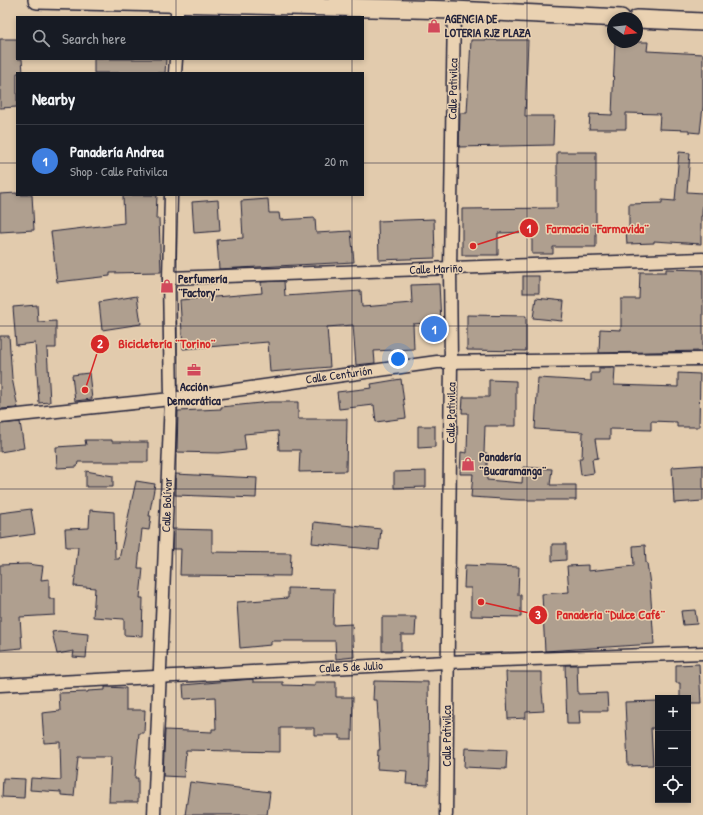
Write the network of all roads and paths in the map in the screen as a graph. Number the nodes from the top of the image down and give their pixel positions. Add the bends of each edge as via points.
1 (37, 0) edge
2 (177, 7) edge
3 (454, 10) junction
4 (607, 17) edge
5 (643, 19) edge
6 (703, 22) edge
7 (176, 60) edge
8 (175, 72) edge
9 (171, 196) edge
10 (703, 259) edge
11 (450, 269) junction
12 (169, 278) junction
13 (703, 359) edge
14 (452, 362) junction
15 (171, 399) junction
16 (0, 417) edge
17 (703, 653) edge
18 (447, 662) junction
19 (160, 676) junction
20 (0, 685) edge
21 (154, 815) edge
22 (446, 815) edge

1 - 2 main road
2 - 3 main road
3 - 4 main road
3 - 11 street, Calle Pativilca
5 - 6 main road
7 - 8 street
9 - 12 street, Calle Bolívar
10 - 11 street, Calle Mariño
11 - 12 street, Calle Mariño
11 - 14 street, Calle Pativilca
12 - 15 street, Calle Bolívar
13 - 14 street, Calle Centurión
14 - 15 street, Calle Centurión via 424,363
14 - 18 street, Calle Pativilca
15 - 16 street, Calle Centurión
15 - 19 street, Calle Bolívar
17 - 18 street, Calle 5 de Julio
18 - 19 street, Calle 5 de Julio
18 - 22 street, Calle Pativilca
19 - 20 street, Calle 5 de Julio
19 - 21 street, Calle Bolívar

